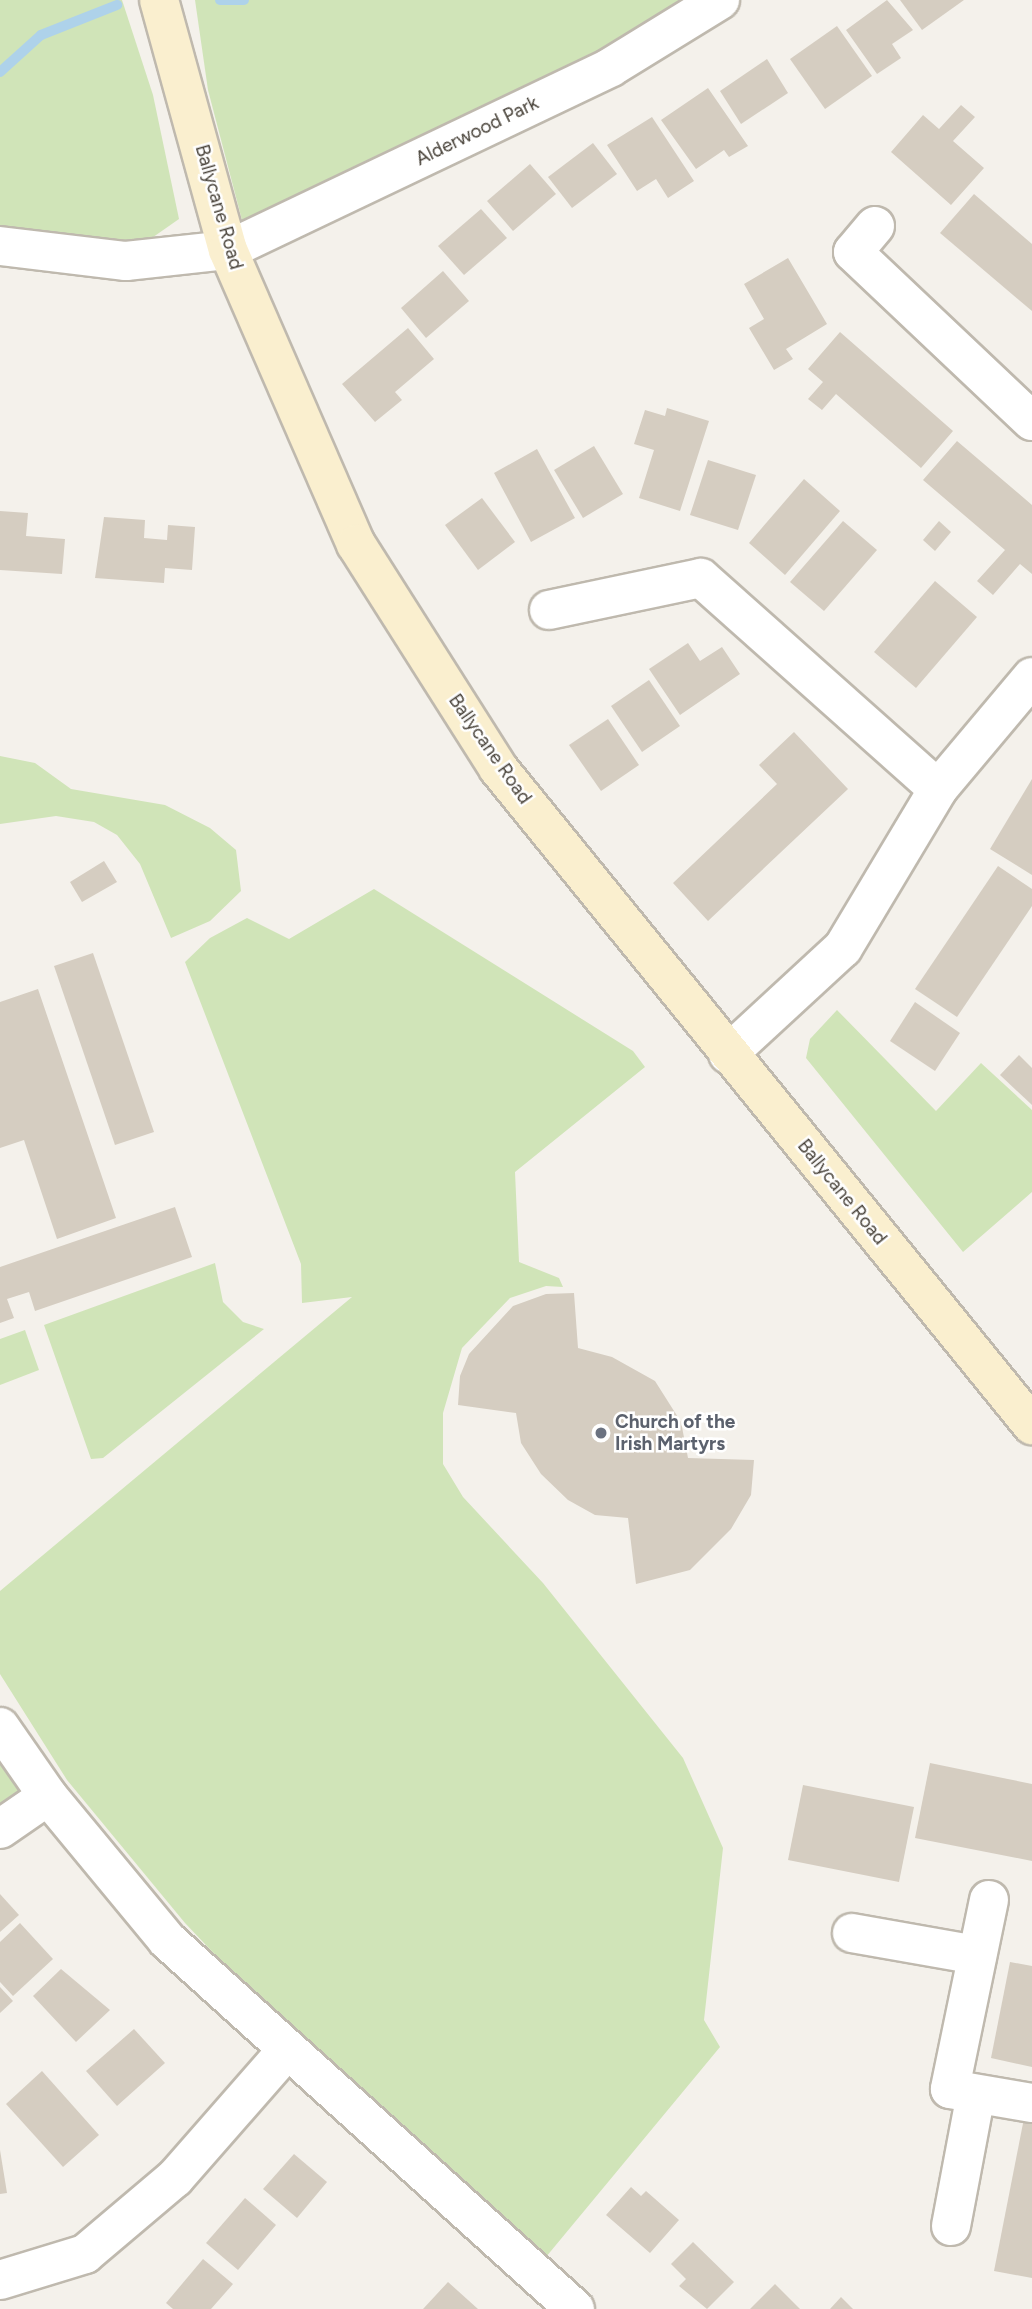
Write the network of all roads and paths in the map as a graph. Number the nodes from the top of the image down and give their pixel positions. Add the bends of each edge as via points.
1 (159, 0) edge
2 (720, 0) edge
3 (875, 226) dead end
4 (0, 246) edge
5 (229, 250) junction
6 (1032, 421) edge
7 (549, 610) dead end
8 (1032, 677) edge
9 (938, 789) junction
10 (728, 1054) junction
11 (1032, 1425) edge
12 (0, 1727) edge
13 (48, 1796) junction
14 (0, 1829) edge
15 (989, 1900) dead end
16 (852, 1933) dead end
17 (977, 1955) junction
18 (286, 2051) junction
19 (976, 2094) junction
20 (1032, 2104) edge
21 (951, 2226) dead end
22 (0, 2280) edge
23 (575, 2309) edge

1 - 5 main road, Ballycane Road
2 - 5 street, Alderwood Park via 611,67
3 - 6 street via 853,252
4 - 5 street, Alderwood Park via 126,261
5 - 10 main road, Ballycane Road via 356,544 498,768
7 - 9 street via 701,578
8 - 9 street
9 - 10 street via 843,948
10 - 11 main road, Ballycane Road
12 - 13 street
13 - 14 street
13 - 18 street via 167,1940
15 - 17 street
16 - 17 street
17 - 19 street via 950,2089
18 - 22 street via 175,2178 85,2254
18 - 23 street
19 - 20 street
19 - 21 street

